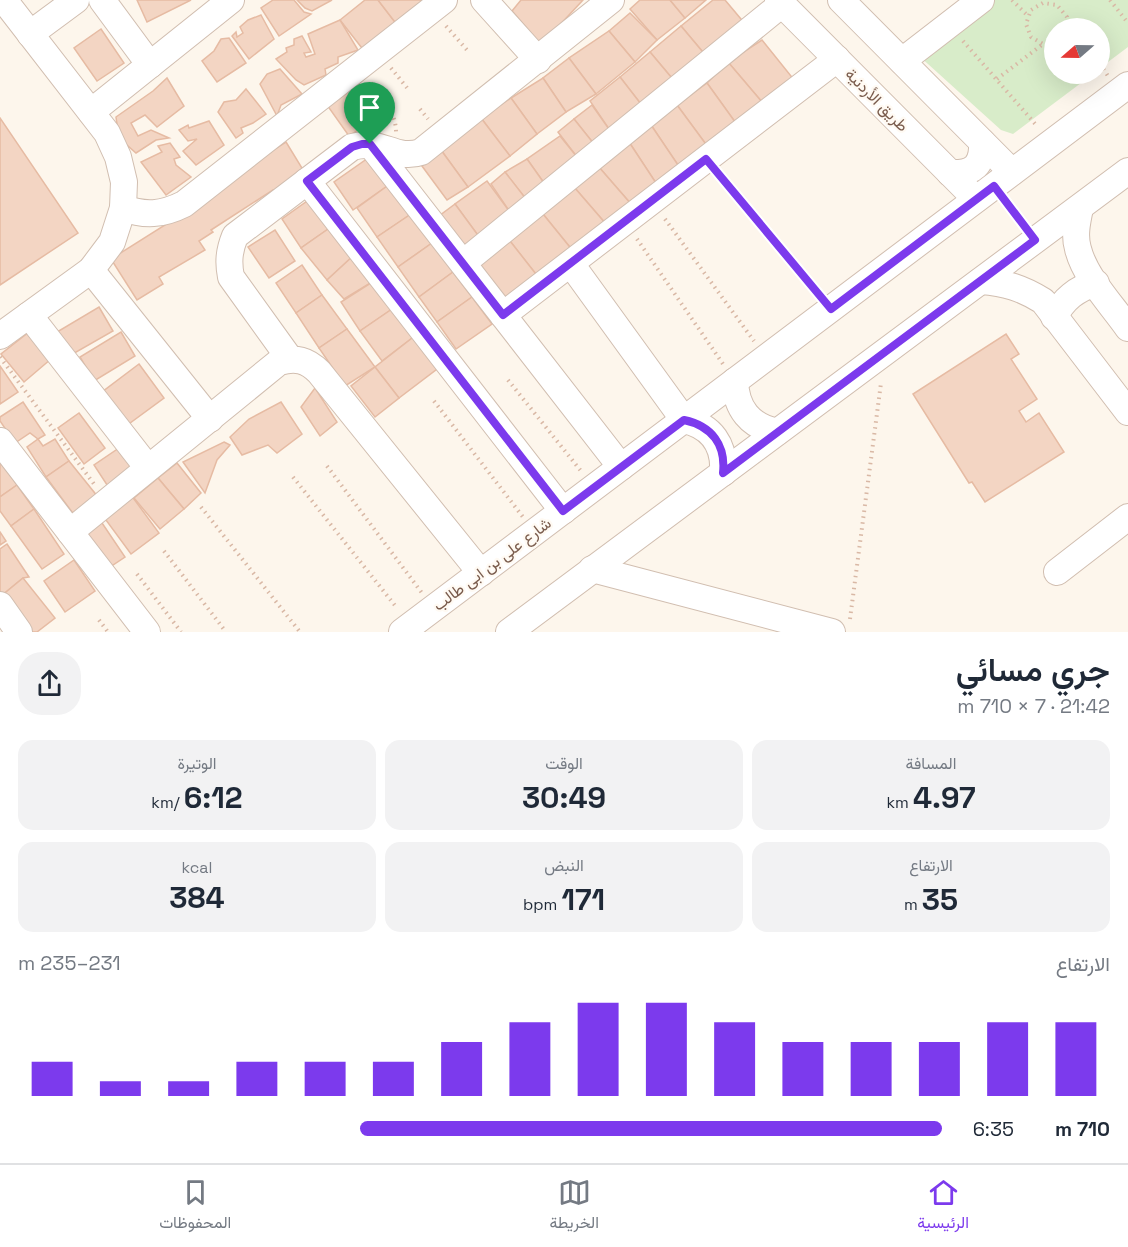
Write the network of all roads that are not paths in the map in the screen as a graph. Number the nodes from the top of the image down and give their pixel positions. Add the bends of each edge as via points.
1 (76, 0) edge
2 (102, 0) edge
3 (231, 0) edge
4 (483, 0) edge
5 (611, 0) edge
6 (841, 0) edge
7 (981, 0) edge
8 (780, 2) edge
9 (5, 4) edge
10 (438, 5) edge
11 (30, 34) junction
12 (837, 59) junction
13 (538, 60) junction
14 (902, 61) junction
15 (150, 65) junction
16 (1128, 85) edge
17 (91, 112) junction
18 (982, 142) junction
19 (381, 147) junction
20 (1128, 171) edge
21 (950, 173) junction
22 (307, 181) junction
23 (994, 186) junction
24 (123, 208) junction
25 (1080, 208) junction
26 (463, 263) junction
27 (570, 264) junction
28 (91, 270) junction
29 (981, 281) junction
30 (1096, 283) junction
31 (29, 315) junction
32 (503, 315) junction
33 (1054, 317) junction
34 (1128, 328) edge
35 (0, 336) edge
36 (290, 359) junction
37 (735, 381) junction
38 (1128, 412) edge
39 (210, 419) junction
40 (684, 420) junction
41 (777, 432) junction
42 (0, 441) edge
43 (621, 467) junction
44 (148, 468) junction
45 (723, 473) junction
46 (563, 511) junction
47 (1126, 521) edge
48 (70, 532) junction
49 (592, 569) junction
50 (1057, 572) dead end
51 (481, 573) junction
52 (0, 605) edge
53 (841, 626) edge
54 (406, 629) edge
55 (518, 629) edge
56 (19, 632) edge
57 (147, 632) edge

1 - 11 street
2 - 15 street
3 - 15 street
4 - 13 street
5 - 13 street
6 - 14 street
7 - 14 street
8 - 12 street, طريق الأردنية
8 - 26 street
9 - 11 street
10 - 24 street via 184,204 154,214
11 - 17 street
12 - 21 street, طريق الأردنية
12 - 27 street
13 - 19 street via 421,152 406,155
14 - 18 street
15 - 17 street
16 - 23 street, شارع على بن ابى طالب
17 - 24 street via 118,157
18 - 21 street via 982,155 975,167 964,174
18 - 23 street
19 - 22 street via 352,147
19 - 26 street
20 - 25 street
21 - 23 street, طريق الأردنية
22 - 36 street via 235,236 228,264 231,277
22 - 46 street
23 - 37 street, شارع على بن ابى طالب
24 - 28 street via 112,242
25 - 29 street
25 - 30 street via 1076,228 1078,249
26 - 32 street
27 - 32 street
27 - 40 street
28 - 31 street
28 - 39 street
29 - 33 street via 1004,282 1025,290 1043,302
29 - 41 street
30 - 33 street via 1070,296
30 - 34 street
31 - 35 street
31 - 44 street
32 - 43 street
33 - 38 street
36 - 39 street via 279,362
36 - 51 street via 311,364 319,372
37 - 40 street, شارع على بن ابى طالب
37 - 41 street via 735,394 746,416 760,427
39 - 44 street
40 - 43 street, شارع على بن ابى طالب
40 - 45 street via 696,422 716,437 722,449
41 - 45 street
42 - 48 street
43 - 46 street, شارع على بن ابى طالب
44 - 48 street
45 - 49 street
46 - 51 street, شارع على بن ابى طالب
47 - 50 street
48 - 57 street
49 - 53 street
49 - 55 street
51 - 54 street, شارع على بن ابى طالب
52 - 56 street

